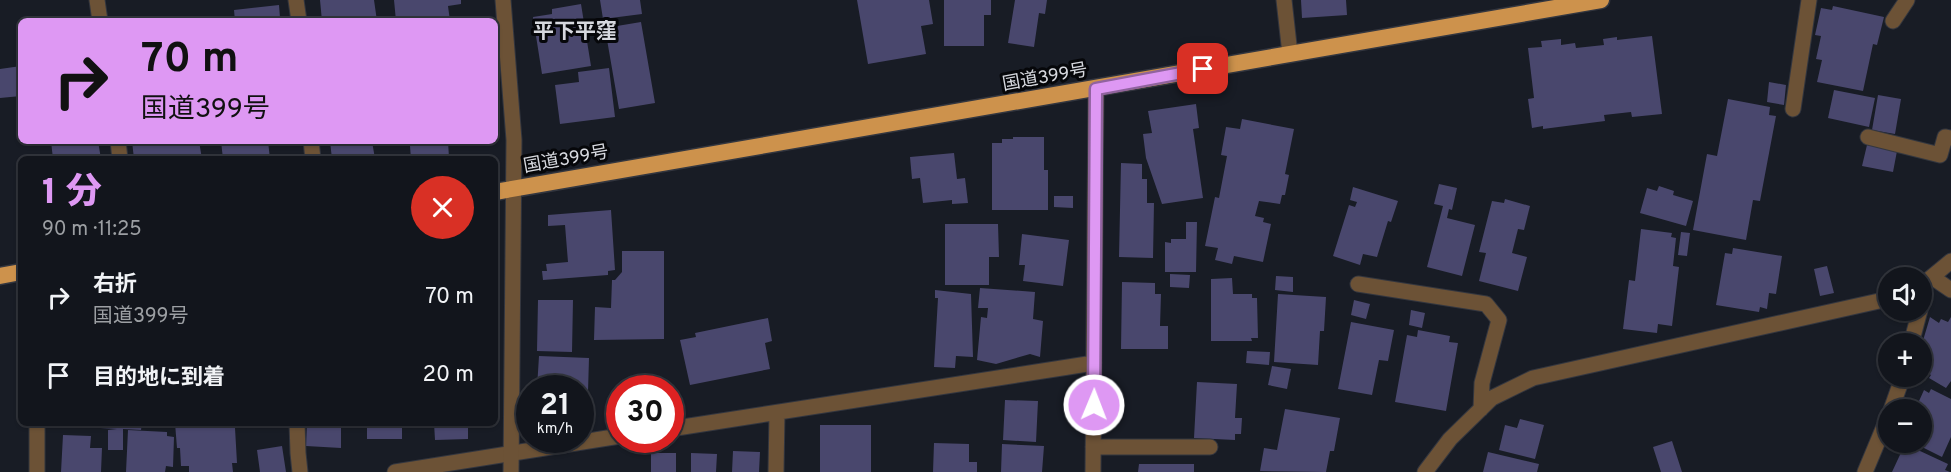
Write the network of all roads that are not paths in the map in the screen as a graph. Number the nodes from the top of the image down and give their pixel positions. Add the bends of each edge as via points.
1 (97, 0) edge
2 (297, 0) edge
3 (503, 0) edge
4 (1284, 0) edge
5 (1600, 0) edge
6 (1809, 0) edge
7 (1906, 0) edge
8 (100, 18) edge
9 (299, 18) edge
10 (1893, 21) dead end
11 (1290, 54) junction
12 (1096, 89) junction
13 (1793, 109) dead end
14 (1868, 136) dead end
15 (1951, 138) edge
16 (514, 189) junction
17 (498, 192) edge
18 (1951, 261) edge
19 (18, 273) edge
20 (0, 276) edge
21 (1932, 277) edge
22 (1358, 284) dead end
23 (1932, 284) edge
24 (1951, 290) edge
25 (1878, 301) edge
26 (1095, 363) junction
27 (1481, 409) junction
28 (777, 413) junction
29 (37, 426) edge
30 (297, 426) edge
31 (684, 427) edge
32 (606, 438) edge
33 (1878, 441) edge
34 (1093, 447) junction
35 (1210, 447) dead end
36 (511, 452) junction
37 (37, 472) edge
38 (300, 472) edge
39 (396, 472) edge
40 (511, 472) edge
41 (777, 472) edge
42 (1093, 472) edge
43 (1425, 472) edge
44 (1865, 472) edge

1 - 8 street
2 - 9 street
3 - 16 street
4 - 11 street
5 - 11 highway, 国道399号
6 - 13 street
7 - 10 street
11 - 12 highway, 国道399号
12 - 16 highway, 国道399号
12 - 26 street
14 - 15 street via 1940,156 1945,137
16 - 17 highway, 国道399号
16 - 36 street
18 - 21 street
19 - 20 highway
22 - 27 street via 1486,304 1499,320 1482,383
23 - 24 street
25 - 27 street via 1533,378 1492,398
26 - 28 street
26 - 34 street
27 - 43 street via 1450,439
28 - 31 street
28 - 41 street
29 - 37 street
30 - 38 street
32 - 36 street
33 - 44 street
34 - 35 street
34 - 42 street
36 - 39 street
36 - 40 street

